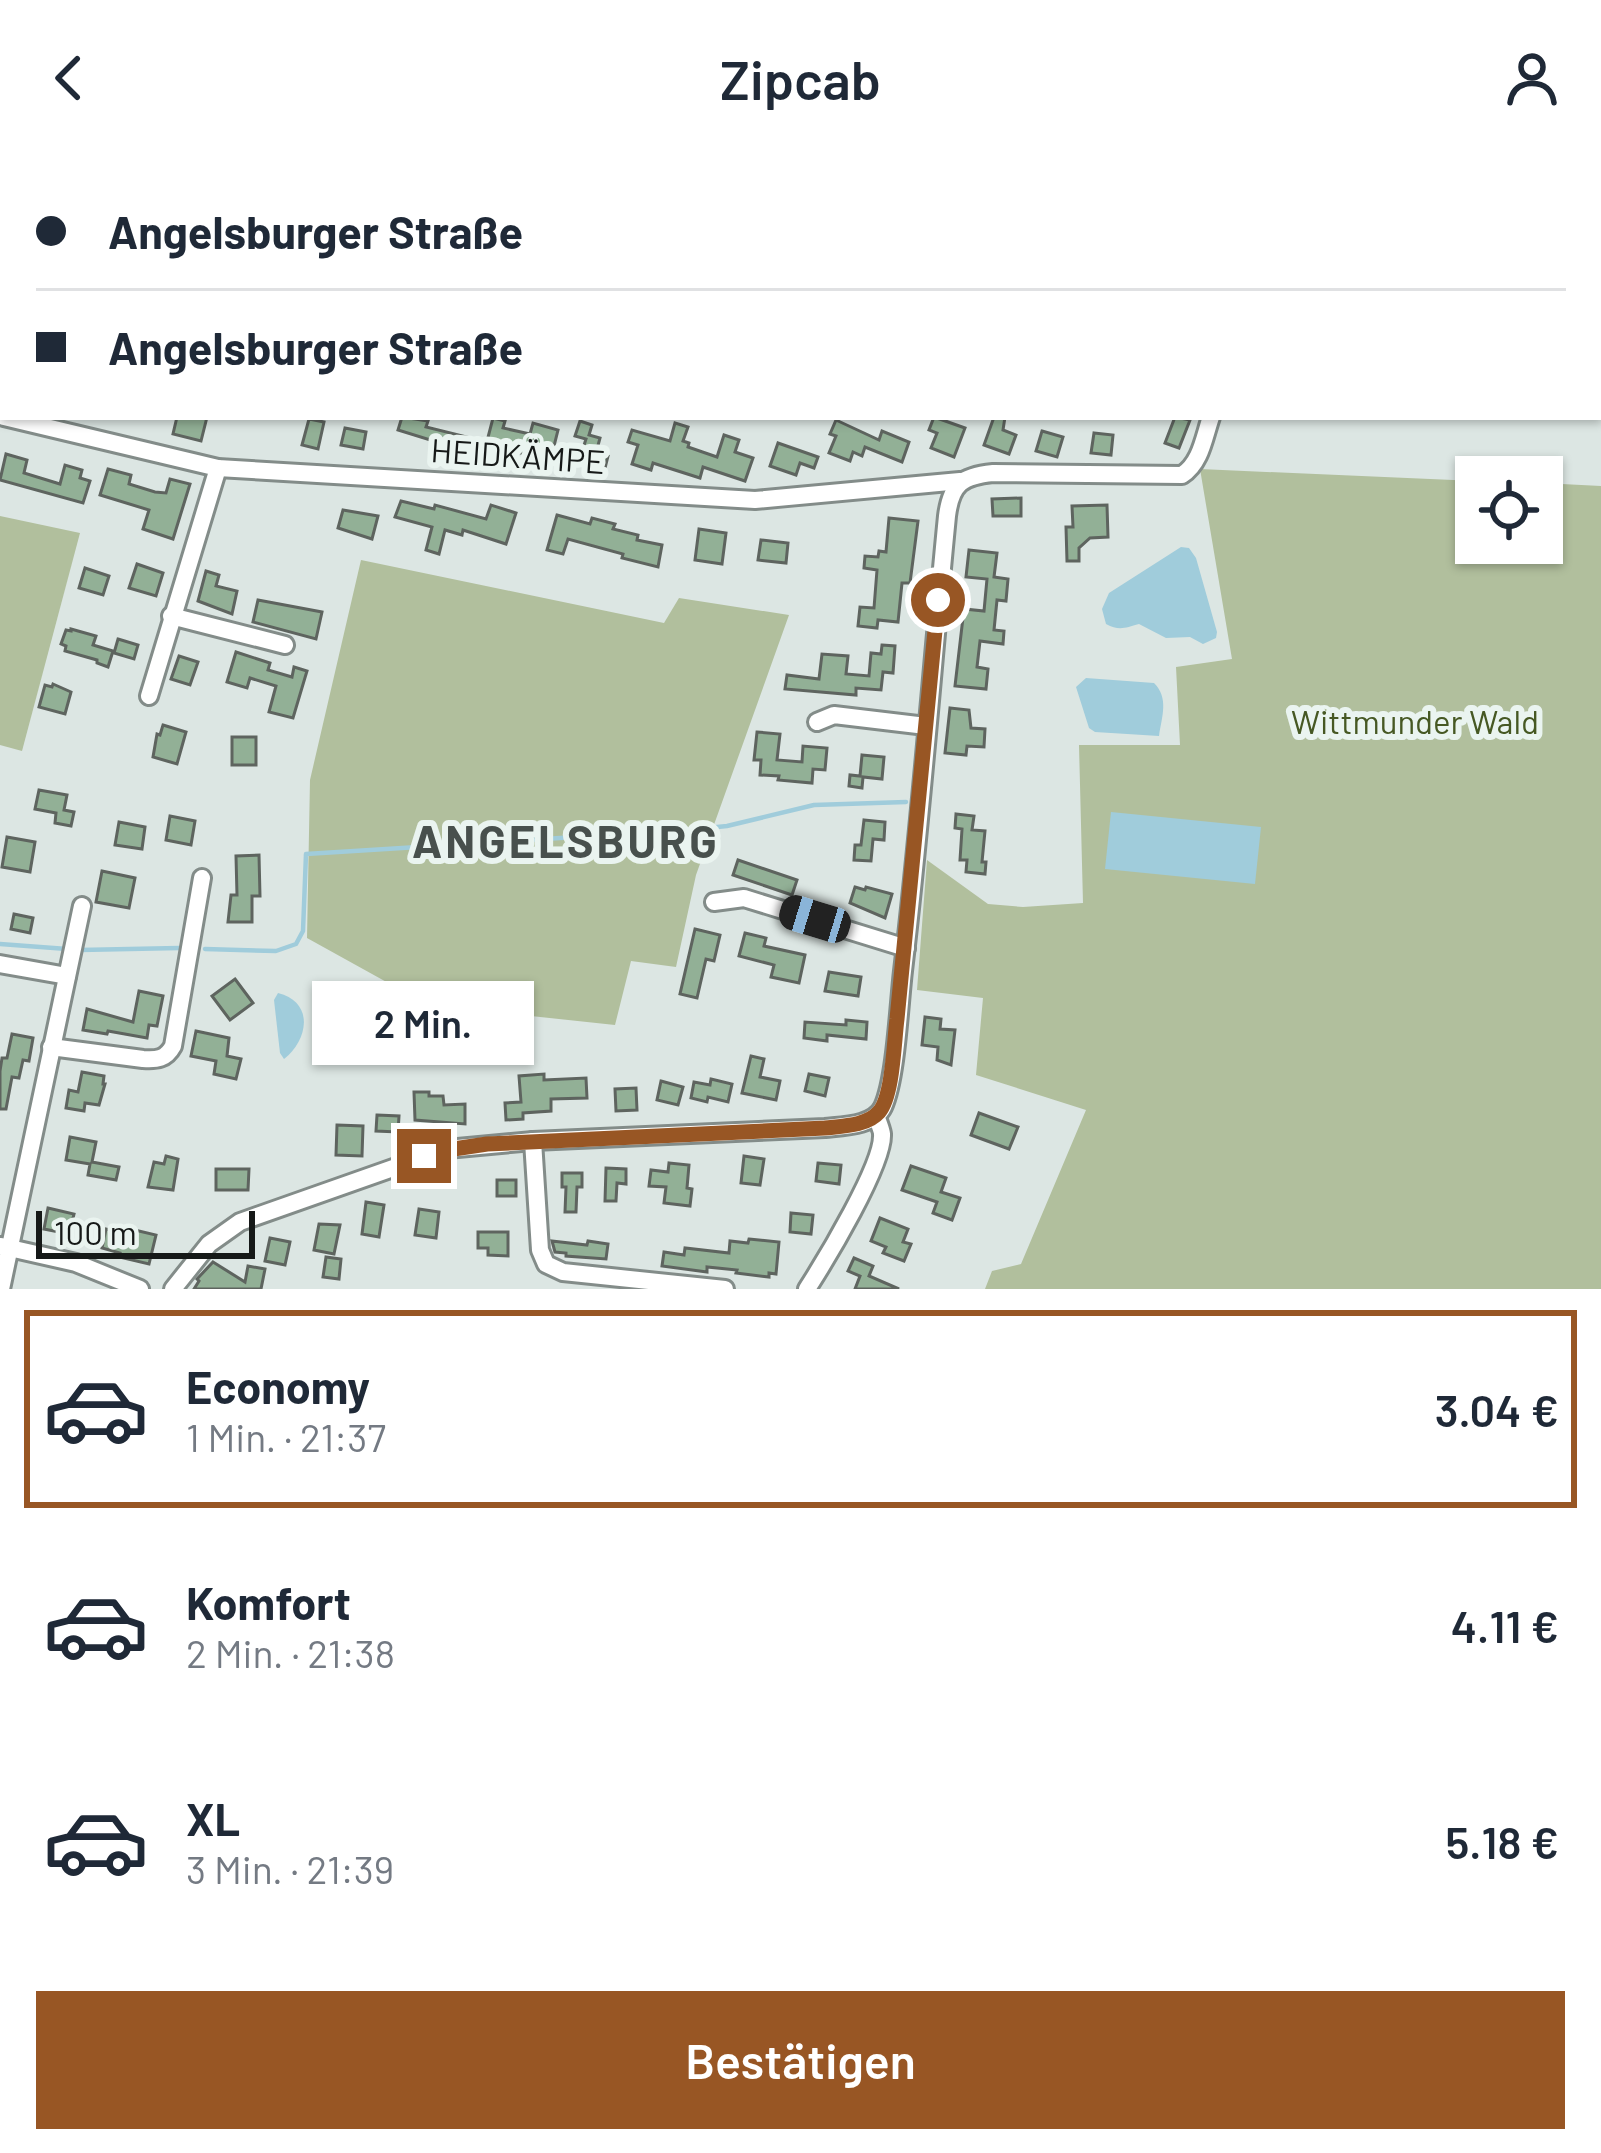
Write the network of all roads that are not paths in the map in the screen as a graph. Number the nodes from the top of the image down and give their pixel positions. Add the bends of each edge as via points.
1 (15, 420) edge
2 (1210, 420) edge
3 (218, 468) junction
4 (957, 486) junction
5 (171, 616) junction
6 (285, 645) dead end
7 (148, 696) dead end
8 (817, 722) dead end
9 (926, 726) junction
10 (202, 878) dead end
11 (714, 902) dead end
12 (82, 906) dead end
13 (906, 947) junction
14 (0, 964) edge
15 (67, 976) junction
16 (52, 1047) junction
17 (876, 1116) junction
18 (533, 1141) junction
19 (5, 1246) edge
20 (1, 1289) edge
21 (140, 1289) edge
22 (173, 1289) edge
23 (725, 1289) edge
24 (807, 1289) edge

1 - 3 street, HEIDKÄMPE
2 - 4 street, HEIDKÄMPE via 1192,469 1182,475 993,473
3 - 4 street, HEIDKÄMPE via 755,500
3 - 5 street
4 - 9 street via 947,516
5 - 6 street
5 - 7 street
8 - 9 street via 834,716
9 - 13 street
10 - 16 street via 170,1052 156,1060
11 - 13 street via 744,898
12 - 15 street
13 - 17 street via 890,1073
14 - 15 street
15 - 16 street
16 - 19 street
17 - 18 street via 825,1128
17 - 24 street via 882,1133 871,1171
18 - 22 street via 447,1150 240,1222 209,1244
18 - 23 street via 546,1264
19 - 20 street
19 - 21 street

